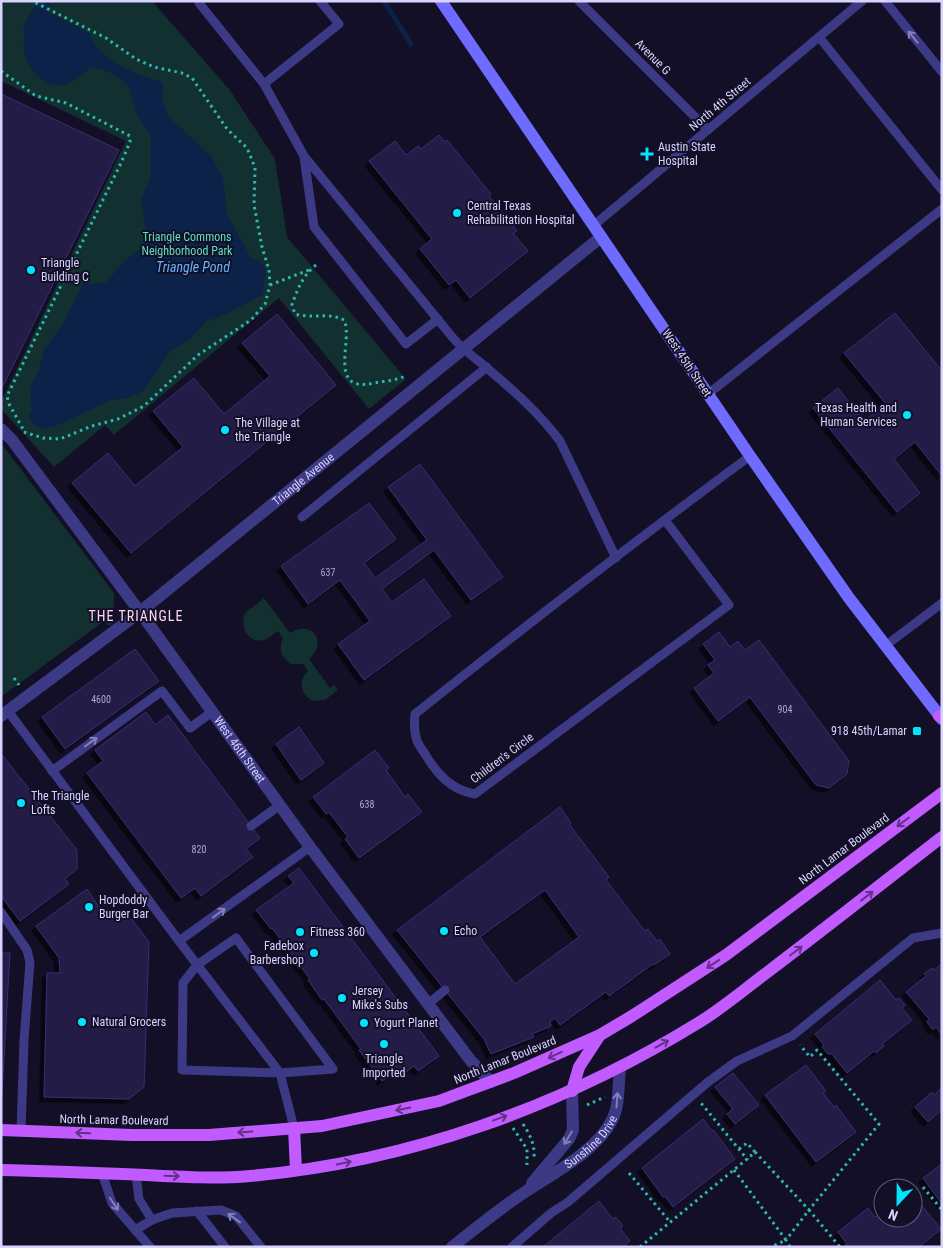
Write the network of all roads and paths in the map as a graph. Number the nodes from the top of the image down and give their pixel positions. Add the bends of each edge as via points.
1 (201, 1) edge
2 (320, 1) edge
3 (441, 1) edge
4 (579, 1) edge
5 (862, 1) edge
6 (885, 1) edge
7 (34, 2) edge
8 (819, 36) junction
9 (1, 71) edge
10 (942, 72) edge
11 (264, 84) junction
12 (708, 130) junction
13 (304, 156) junction
14 (942, 190) edge
15 (942, 209) edge
16 (593, 226) junction
17 (601, 237) junction
18 (316, 265) dead end
19 (312, 268) junction
20 (270, 285) junction
21 (438, 320) junction
22 (463, 350) junction
23 (486, 367) junction
24 (410, 372) dead end
25 (708, 394) junction
26 (1, 429) edge
27 (24, 431) junction
28 (17, 436) dead end
29 (750, 456) junction
30 (302, 517) dead end
31 (665, 520) junction
32 (616, 558) junction
33 (942, 603) edge
34 (140, 612) junction
35 (885, 646) junction
36 (14, 678) dead end
37 (19, 685) dead end
38 (212, 712) junction
39 (5, 713) edge
40 (941, 718) edge
41 (52, 771) junction
42 (942, 793) edge
43 (280, 805) junction
44 (251, 826) dead end
45 (942, 838) edge
46 (310, 847) junction
47 (1, 912) edge
48 (942, 933) edge
49 (179, 941) junction
50 (197, 965) junction
51 (445, 990) dead end
52 (428, 1004) junction
53 (600, 1034) junction
54 (796, 1039) dead end
55 (620, 1068) junction
56 (280, 1073) junction
57 (486, 1084) junction
58 (572, 1091) junction
59 (609, 1095) dead end
60 (699, 1100) dead end
61 (587, 1105) dead end
62 (520, 1121) dead end
63 (511, 1124) dead end
64 (294, 1128) junction
65 (1, 1130) edge
66 (21, 1131) junction
67 (739, 1149) junction
68 (755, 1152) junction
69 (747, 1159) junction
70 (534, 1162) dead end
71 (527, 1166) dead end
72 (1, 1170) edge
73 (296, 1170) junction
74 (734, 1170) junction
75 (629, 1173) dead end
76 (102, 1174) junction
77 (136, 1175) junction
78 (923, 1187) dead end
79 (524, 1192) junction
80 (809, 1210) junction
81 (942, 1210) edge
82 (197, 1212) junction
83 (152, 1220) junction
84 (670, 1222) junction
85 (135, 1230) junction
86 (786, 1240) junction
87 (150, 1247) edge
88 (226, 1247) edge
89 (261, 1247) edge
90 (452, 1247) edge
91 (512, 1247) edge
92 (640, 1247) edge
93 (772, 1247) edge
94 (790, 1247) edge
95 (840, 1247) edge

1 - 11 lane via 199,3
2 - 11 lane via 338,24
3 - 16 main road, West 45th Street
4 - 12 lane, Avenue G
5 - 8 lane, North 4th Street
10 -> 6 lane
7 - 20 path via 106,38 136,59 192,78 227,129 248,148 255,168 254,204
8 - 12 lane, North 4th Street
8 - 14 lane
9 - 27 path via 36,96 66,103 130,136 121,164 7,396
11 - 13 lane
12 - 16 lane, North 4th Street
13 - 21 lane
13 - 21 lane via 314,227 406,344
15 - 25 lane
16 - 17 main road, West 45th Street
17 - 22 street, Triangle Avenue
17 - 25 main road, West 45th Street
18 - 19 path
19 - 20 path
19 - 24 path via 301,283 292,305 295,314 304,317 331,316 344,320 347,326 346,374 359,384 368,385 403,378
20 - 27 path via 265,304 252,320 198,355 144,406 60,439 43,438
21 - 22 lane
22 - 23 lane
22 - 34 street, Triangle Avenue
23 - 30 lane
23 - 32 lane via 536,412 560,442
25 - 29 main road, West 45th Street
26 - 34 street, West 46th Street
27 - 28 path
29 - 31 lane, Children's Circle
29 - 35 main road, West 45th Street
31 - 32 lane, Children's Circle
31 - 32 lane, Children's Circle via 729,604 475,794 448,784 417,741 415,714
33 - 35 lane
34 - 38 street, West 46th Street
34 - 39 street, Triangle Avenue
35 - 40 main road, West 45th Street
36 - 37 path
41 -> 38 lane via 162,691 190,728
38 - 43 street, West 46th Street
39 - 41 lane
41 - 49 lane
42 -> 53 main road, North Lamar Boulevard via 726,956
43 - 44 lane
43 - 46 street, West 46th Street
55 -> 45 main road via 700,1022
49 -> 46 lane
46 - 52 street, West 46th Street
47 - 66 lane via 28,950 30,962
48 - 91 lane via 913,938 792,1036 737,1061 708,1082
49 - 50 lane
50 - 56 lane
50 - 56 lane via 184,983 182,1070
50 - 56 lane via 236,938 333,1069
51 - 52 lane
52 - 57 street, West 46th Street
53 -> 57 main road, North Lamar Boulevard
53 - 58 main road via 580,1066
54 - 80 path via 810,1057 818,1050 878,1124
55 - 58 main road
79 -> 55 street, Sunshine Drive via 564,1168 607,1129 616,1108
56 - 64 lane
57 -> 64 main road, North Lamar Boulevard via 439,1101 322,1126
73 -> 58 main road via 404,1150
58 -> 79 street, Sunshine Drive via 573,1130 569,1139
59 - 61 path
60 - 67 path
62 - 70 path via 533,1143
63 - 71 path via 526,1144
64 -> 66 main road, North Lamar Boulevard via 209,1135
64 - 73 main road
65 - 66 main road, North Lamar Boulevard
67 - 68 path via 747,1143
67 - 69 path
68 - 69 path
68 - 80 path
69 - 74 path
72 - 76 main road
77 -> 73 main road via 248,1176
74 - 84 path
74 - 86 path
75 - 84 path
76 - 77 main road
76 -> 85 lane via 112,1203
77 - 83 lane via 139,1199
78 - 81 path
79 - 90 street, Sunshine Drive
80 - 86 path
80 - 95 path
82 - 83 lane via 172,1213
82 - 88 lane
89 -> 82 lane via 236,1216 221,1210
83 - 85 lane
84 - 92 path
85 - 87 lane
86 - 93 path
86 - 94 path

